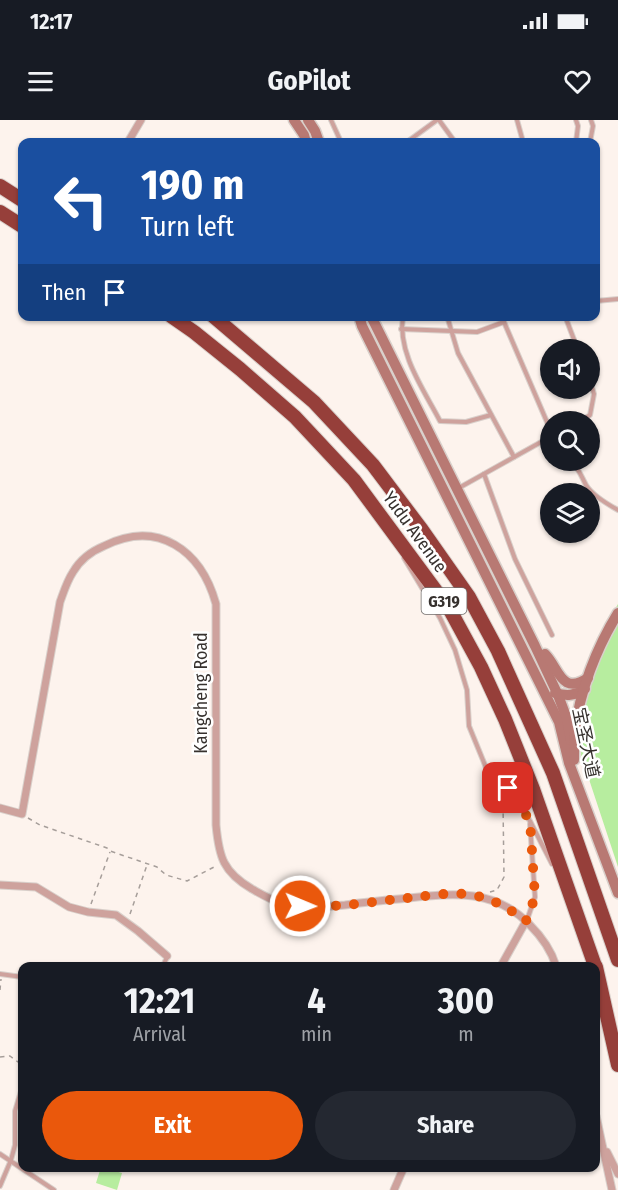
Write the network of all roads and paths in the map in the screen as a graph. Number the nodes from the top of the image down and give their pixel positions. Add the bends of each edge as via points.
1 (141, 120) edge
2 (294, 120) edge
3 (308, 120) edge
4 (332, 120) edge
5 (438, 120) edge
6 (517, 120) edge
7 (576, 120) edge
8 (591, 120) edge
9 (130, 138) edge
10 (305, 138) edge
11 (318, 138) edge
12 (339, 138) edge
13 (413, 138) edge
14 (452, 138) edge
15 (522, 138) edge
16 (576, 138) edge
17 (590, 138) edge
18 (0, 186) edge
19 (18, 197) edge
20 (0, 213) edge
21 (18, 224) edge
22 (618, 299) edge
23 (600, 301) edge
24 (178, 321) edge
25 (219, 321) edge
26 (360, 321) edge
27 (373, 321) edge
28 (402, 321) edge
29 (448, 321) edge
30 (500, 321) edge
31 (505, 321) edge
32 (567, 321) edge
33 (401, 329) junction
34 (451, 331) junction
35 (574, 339) edge
36 (542, 411) edge
37 (491, 415) junction
38 (540, 443) edge
39 (514, 457) junction
40 (580, 471) edge
41 (484, 474) junction
42 (456, 489) junction
43 (618, 510) edge
44 (390, 527) junction
45 (618, 613) edge
46 (552, 635) dead end
47 (535, 645) junction
48 (540, 682) junction
49 (586, 683) junction
50 (557, 693) junction
51 (574, 760) junction
52 (581, 798) junction
53 (503, 804) dead end
54 (0, 808) edge
55 (22, 814) junction
56 (530, 821) junction
57 (110, 851) junction
58 (223, 863) junction
59 (147, 864) junction
60 (0, 885) edge
61 (618, 893) edge
62 (595, 894) junction
63 (475, 895) junction
64 (573, 903) junction
65 (88, 912) junction
66 (526, 921) junction
67 (127, 924) junction
68 (618, 948) edge
69 (168, 956) joint
70 (618, 960) edge
71 (165, 962) edge
72 (503, 962) edge
73 (554, 962) edge
74 (594, 962) edge
75 (1, 974) edge
76 (18, 976) edge
77 (600, 980) edge
78 (600, 988) edge
79 (0, 990) edge
80 (618, 1031) edge
81 (0, 1057) edge
82 (18, 1062) edge
83 (618, 1065) edge
84 (18, 1101) edge
85 (600, 1132) edge
86 (603, 1144) junction
87 (0, 1154) edge
88 (11, 1160) junction
89 (18, 1165) edge
90 (28, 1172) edge
91 (402, 1172) edge
92 (618, 1174) edge
93 (0, 1186) edge
94 (54, 1190) edge
95 (394, 1190) edge
96 (612, 1190) edge

1 - 9 street
2 - 10 main road
3 - 11 main road
4 - 12 lane
5 - 13 lane
5 - 14 lane
6 - 15 lane
7 - 16 lane
8 - 17 lane
18 - 19 highway
20 - 21 highway
22 - 23 lane
24 - 44 highway, Yudu Avenue / G319 via 295,417 354,480
25 - 62 highway, Yudu Avenue / G319 via 314,402 373,465 469,597 553,773
26 - 48 main road, 宝圣大道
27 - 42 main road, 宝圣大道
28 - 33 lane
29 - 34 lane
30 - 34 lane via 477,332
31 - 36 lane
32 - 35 lane
33 - 34 lane
33 - 37 lane via 410,366 440,421 466,422
34 - 37 lane via 458,353
37 - 39 lane
38 - 39 lane
39 - 41 lane
40 - 43 lane via 587,487
41 - 42 lane
41 - 46 lane via 515,559
42 - 47 main road, 宝圣大道
44 - 56 lane via 455,650 467,690 469,726 487,770 508,788
44 - 64 highway, Yudu Avenue / G319 via 450,610 481,667 534,789
45 - 49 main road
47 - 49 main road via 569,683
47 - 50 main road, 宝圣大道
48 - 50 main road
48 - 52 main road, 宝圣大道 via 559,722
49 - 50 main road via 578,694
49 - 51 main road via 575,731
50 - 51 main road, 宝圣大道 via 567,719
51 - 52 main road, 宝圣大道
52 - 61 main road
53 - 63 path via 504,877 497,890
54 - 55 street
55 - 57 path via 40,825
55 - 58 street, Kangcheng Road via 65,585 73,571 97,549 135,536 163,539 198,563 216,603 216,825
56 - 64 lane
56 - 66 lane via 535,897
57 - 59 path
57 - 65 path
58 - 59 path via 187,881
58 - 63 street via 245,885 262,895 300,906
59 - 67 path
60 - 65 street via 36,887 69,907
62 - 68 highway
62 - 70 highway, Yudu Avenue / G319
63 - 66 street via 510,909
64 - 74 highway, Yudu Avenue / G319
65 - 67 street via 116,915
66 - 72 street
66 - 73 street via 543,939
67 - 69 street
69 - 71 lane
75 - 76 lane
75 - 79 path
77 - 80 highway, Yudu Avenue / G319
78 - 83 highway
81 - 82 path via 10,1056
84 - 88 lane
85 - 86 street
86 - 92 street
86 - 96 street
87 - 88 lane
88 - 89 lane
88 - 93 lane
90 - 94 lane
91 - 95 street

